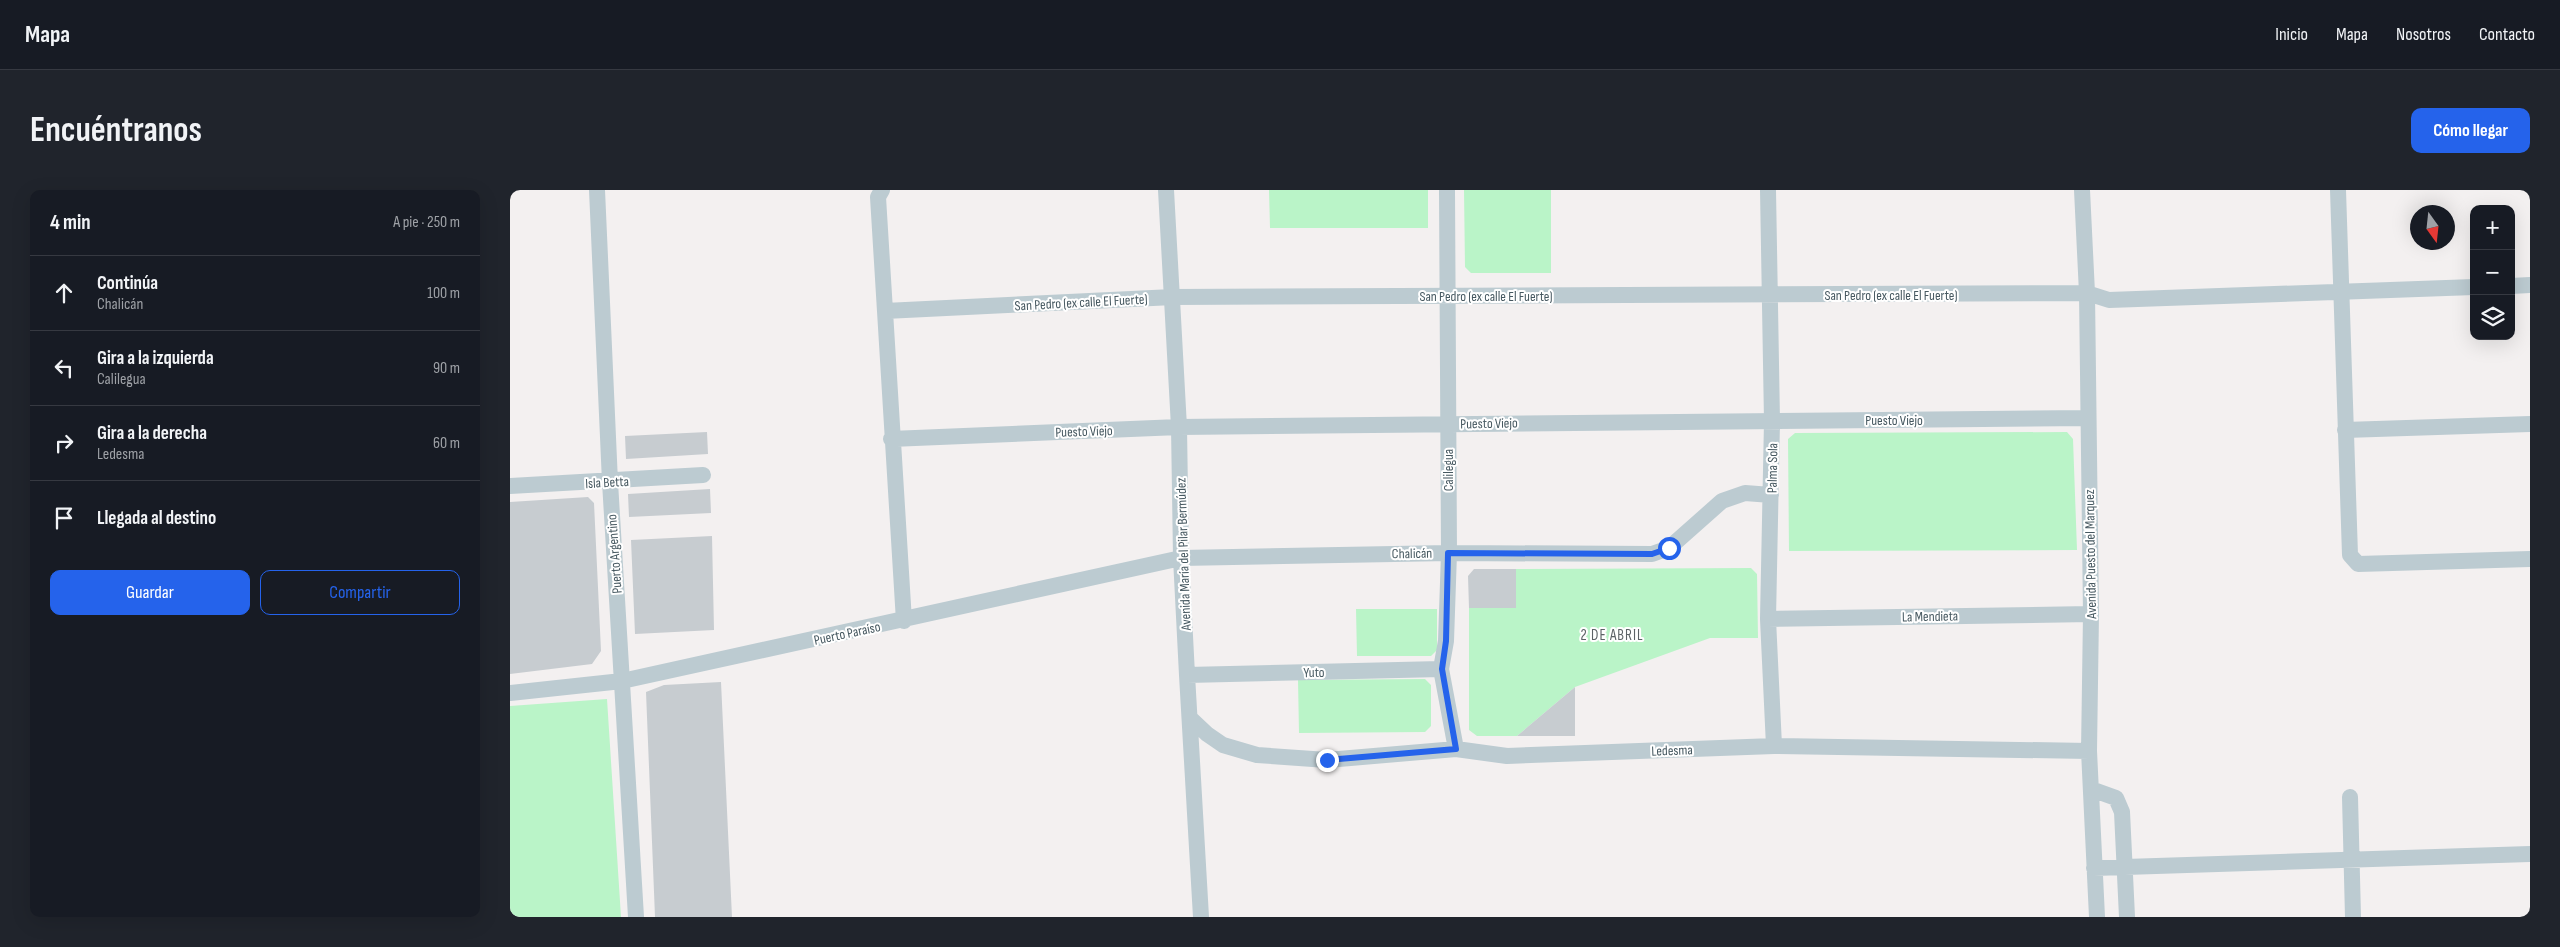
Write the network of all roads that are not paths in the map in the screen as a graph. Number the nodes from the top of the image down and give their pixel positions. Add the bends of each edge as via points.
1 (597, 190) edge
2 (882, 190) edge
3 (1166, 190) edge
4 (1447, 190) edge
5 (1768, 190) edge
6 (2082, 190) edge
7 (2338, 190) edge
8 (2530, 285) edge
9 (2515, 286) edge
10 (2470, 287) edge
11 (2341, 292) junction
12 (2087, 293) junction
13 (1447, 296) junction
14 (1770, 296) junction
15 (1173, 297) junction
16 (885, 311) junction
17 (2088, 418) junction
18 (1772, 421) junction
19 (1448, 424) junction
20 (2530, 424) edge
21 (1179, 427) junction
22 (2345, 430) junction
23 (891, 439) junction
24 (703, 475) dead end
25 (610, 482) junction
26 (510, 486) edge
27 (1772, 494) junction
28 (1448, 553) junction
29 (1181, 558) junction
30 (2530, 559) edge
31 (2091, 614) junction
32 (1768, 618) junction
33 (904, 621) junction
34 (1442, 669) junction
35 (1187, 675) junction
36 (622, 681) junction
37 (510, 693) edge
38 (1190, 718) junction
39 (1774, 746) junction
40 (1456, 749) junction
41 (2089, 751) junction
42 (2091, 788) junction
43 (2350, 797) dead end
44 (2530, 854) edge
45 (2352, 860) junction
46 (2124, 867) junction
47 (2094, 868) junction
48 (636, 917) edge
49 (1201, 917) edge
50 (2097, 917) edge
51 (2126, 917) edge
52 (2353, 917) edge

1 - 25 street, Puerto Argentino
2 - 16 street via 878,197
3 - 15 street, Avenida María del Pilar Bermúdez
4 - 13 street, Calilegua
5 - 14 street, Palma Sola
6 - 12 street, Avenida Puesto del Marquez
7 - 11 street
8 - 9 street
10 - 11 street, San Pedro (ex calle El Fuerte)
11 - 12 street, San Pedro (ex calle El Fuerte) via 2109,300
11 - 22 street
12 - 14 street, San Pedro (ex calle El Fuerte)
12 - 17 street, Avenida Puesto del Marquez
13 - 14 street, San Pedro (ex calle El Fuerte)
13 - 15 street, San Pedro (ex calle El Fuerte)
13 - 19 street, Calilegua
14 - 18 street, Palma Sola
15 - 16 street, San Pedro (ex calle El Fuerte)
15 - 21 street, Avenida María del Pilar Bermúdez
16 - 23 street
17 - 18 street, Puesto Viejo
17 - 31 street, Avenida Puesto del Marquez
18 - 19 street, Puesto Viejo
18 - 27 street, Palma Sola
19 - 21 street, Puesto Viejo
19 - 28 street, Calilegua
20 - 22 street
21 - 23 street, Puesto Viejo
21 - 29 street, Avenida María del Pilar Bermúdez
22 - 30 street via 2350,555 2358,564
23 - 33 street
24 - 25 street, Isla Betta
25 - 26 street, Isla Betta
25 - 36 street, Puerto Argentino
27 - 28 street, Chalicán via 1745,493 1722,501 1669,548 1652,554
27 - 32 street, Palma Sola
28 - 29 street, Chalicán
28 - 34 street, Calilegua via 1446,641
29 - 33 street, Puerto Paraíso
29 - 35 street, Avenida María del Pilar Bermúdez
31 - 32 street, La Mendieta
31 - 41 street, Avenida Puesto del Marquez
32 - 39 street, Palma Sola
33 - 36 street, Puerto Paraíso
34 - 35 street, Yuto
34 - 40 street, Calilegua
35 - 38 street, Avenida María del Pilar Bermúdez
36 - 37 street, Puerto Paraíso
36 - 48 street, Puerto Argentino
38 - 40 street, Ledesma via 1223,745 1257,755 1327,760
38 - 49 street, Avenida María del Pilar Bermúdez
39 - 40 street, Ledesma via 1506,756
39 - 41 street, Ledesma
41 - 42 street, Avenida Puesto del Marquez
42 - 46 street via 2116,798 2122,812
42 - 47 street, Avenida Puesto del Marquez
43 - 45 street
44 - 45 street
45 - 46 street
45 - 52 street
46 - 47 street
46 - 51 street
47 - 50 street, Avenida Puesto del Marquez

